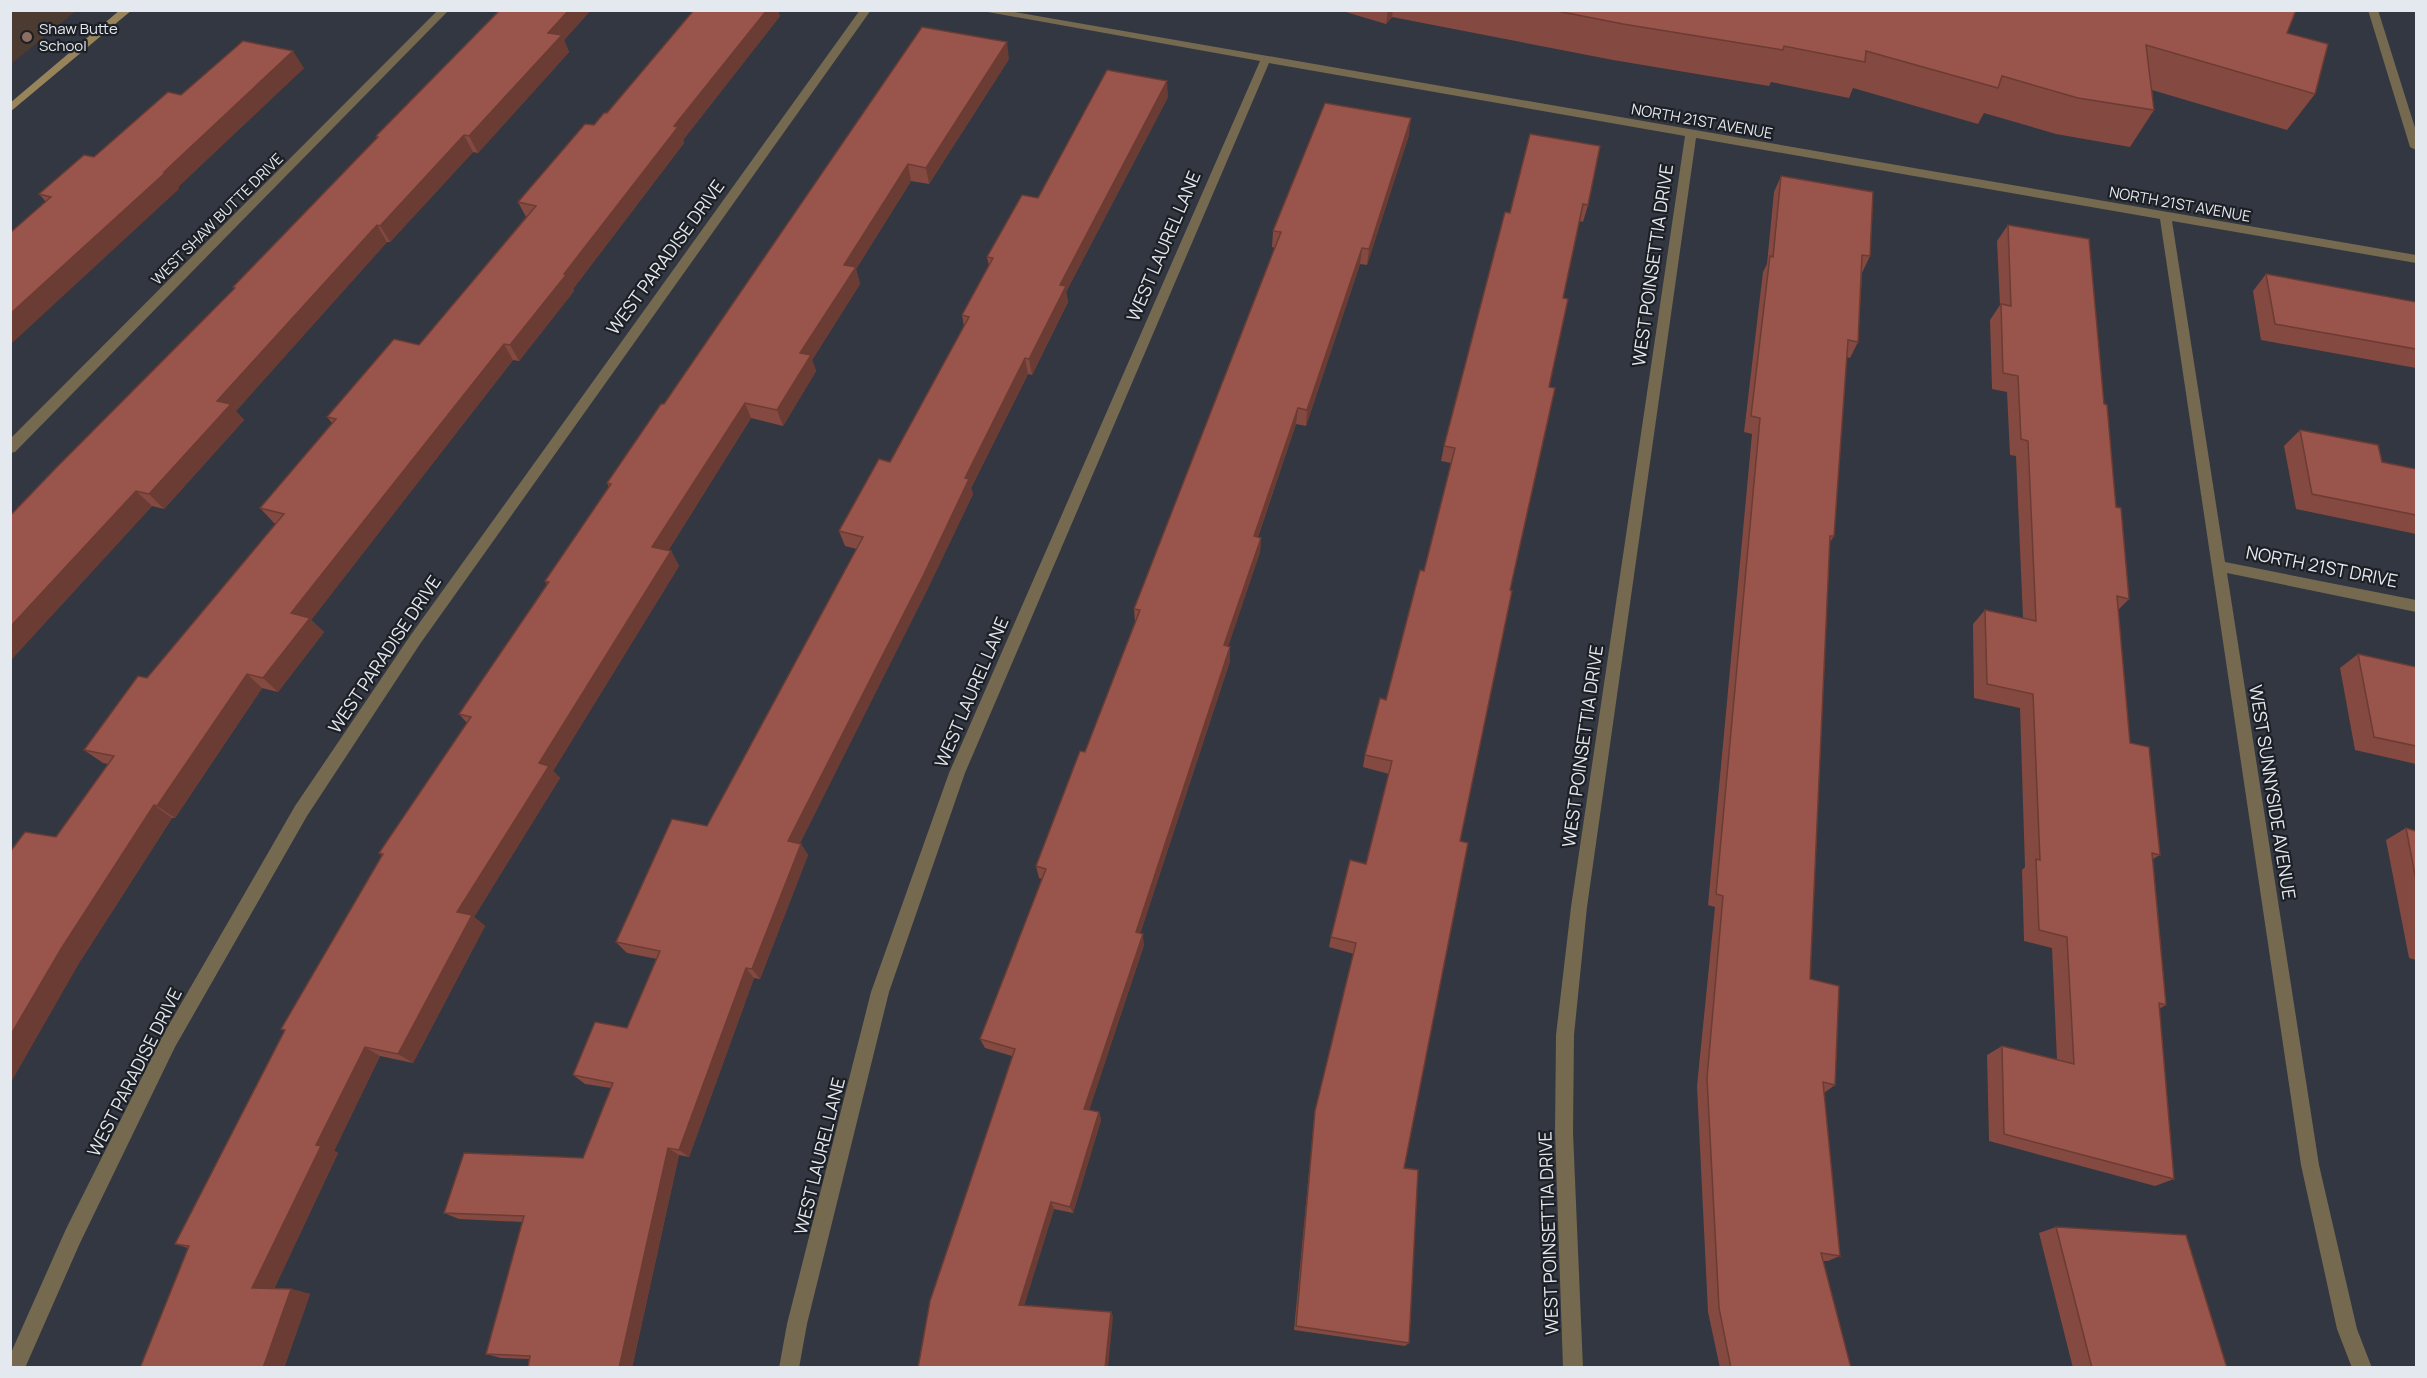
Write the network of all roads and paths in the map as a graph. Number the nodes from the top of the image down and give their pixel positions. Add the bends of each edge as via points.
1 (128, 10) edge
2 (444, 10) edge
3 (866, 10) edge
4 (982, 10) edge
5 (2373, 10) edge
6 (1266, 59) junction
7 (10, 109) edge
8 (1690, 134) junction
9 (2416, 147) edge
10 (2166, 217) junction
11 (2416, 259) edge
12 (10, 448) edge
13 (2219, 566) junction
14 (2416, 606) edge
15 (15, 1368) edge
16 (789, 1368) edge
17 (1573, 1368) edge
18 (2362, 1368) edge

1 - 7 main road
2 - 12 street, WEST SHAW BUTTE DRIVE
3 - 15 street, WEST PARADISE DRIVE via 415,640 302,811 169,1041 73,1236
4 - 6 street, NORTH 21ST AVENUE
5 - 9 street
6 - 8 street, NORTH 21ST AVENUE
6 - 16 street, WEST LAUREL LANE via 957,772 880,992
8 - 10 street, NORTH 21ST AVENUE
8 - 17 street, WEST POINSETTIA DRIVE via 1579,907 1565,1035 1564,1132
10 - 11 street, NORTH 21ST AVENUE
10 - 13 street, WEST SUNNYSIDE AVENUE
13 - 14 street, NORTH 21ST DRIVE
13 - 18 street, WEST SUNNYSIDE AVENUE via 2310,1166 2347,1329

